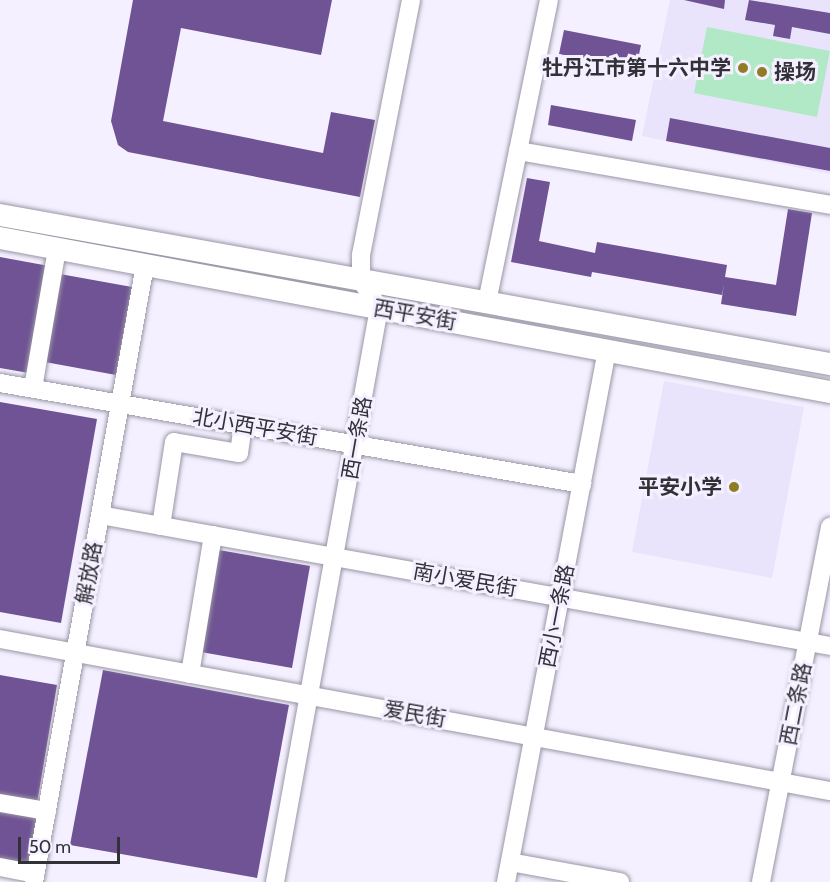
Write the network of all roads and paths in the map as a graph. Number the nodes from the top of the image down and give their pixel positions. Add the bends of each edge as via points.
1 (411, 0) edge
2 (549, 0) edge
3 (518, 151) junction
4 (830, 205) edge
5 (0, 215) edge
6 (0, 238) edge
7 (57, 249) junction
8 (145, 265) junction
9 (361, 280) junction
10 (487, 302) junction
11 (380, 308) junction
12 (607, 350) junction
13 (830, 364) edge
14 (0, 382) edge
15 (33, 388) junction
16 (830, 392) edge
17 (119, 403) junction
18 (243, 425) junction
19 (356, 444) junction
20 (582, 484) junction
21 (99, 515) junction
22 (161, 526) junction
23 (830, 527) edge
24 (213, 535) junction
25 (335, 557) junction
26 (560, 597) junction
27 (0, 639) edge
28 (808, 642) junction
29 (830, 646) edge
30 (75, 652) junction
31 (189, 674) junction
32 (310, 695) junction
33 (534, 736) junction
34 (781, 782) junction
35 (830, 791) edge
36 (0, 802) edge
37 (47, 811) junction
38 (510, 862) junction
39 (0, 867) edge
40 (35, 878) edge
41 (275, 882) edge
42 (506, 882) edge
43 (620, 882) edge
44 (761, 882) edge

1 - 9 street via 361,255
2 - 3 street
3 - 4 street
3 - 10 street
5 - 9 main road, 西平安街
6 - 7 main road, 西平安街
7 - 8 main road, 西平安街
7 - 15 street
8 - 11 main road, 西平安街
8 - 17 street, 解放路
9 - 10 main road, 西平安街
9 - 11 street
10 - 13 main road, 西平安街
11 - 12 main road, 西平安街
11 - 19 street, 西一条路
12 - 16 main road, 西平安街
12 - 20 street, 西小一条路
14 - 15 street, 北小西平安街
15 - 17 street, 北小西平安街
17 - 18 street, 北小西平安街
17 - 21 street, 解放路
18 - 19 street, 北小西平安街
18 - 22 street via 239,453 174,442
19 - 20 street, 北小西平安街
19 - 25 street, 西一条路
20 - 26 street, 西小一条路
21 - 22 street, 南小爱民街
21 - 30 street, 解放路
22 - 24 street, 南小爱民街
23 - 28 street, 西二条路
24 - 25 street, 南小爱民街
24 - 31 street
25 - 26 street, 南小爱民街
25 - 32 street, 西一条路
26 - 28 street, 南小爱民街
26 - 33 street, 西小一条路
27 - 30 street, 爱民街
28 - 29 street, 南小爱民街
28 - 34 street, 西二条路
30 - 31 street, 爱民街
30 - 37 street, 解放路
31 - 32 street, 爱民街
32 - 33 street, 爱民街
32 - 41 street, 西一条路
33 - 34 street, 爱民街
33 - 38 street, 西小一条路
34 - 35 street, 爱民街
34 - 44 street, 西二条路
36 - 37 street
37 - 40 street, 解放路
38 - 42 street, 西小一条路
38 - 43 street
39 - 40 street

